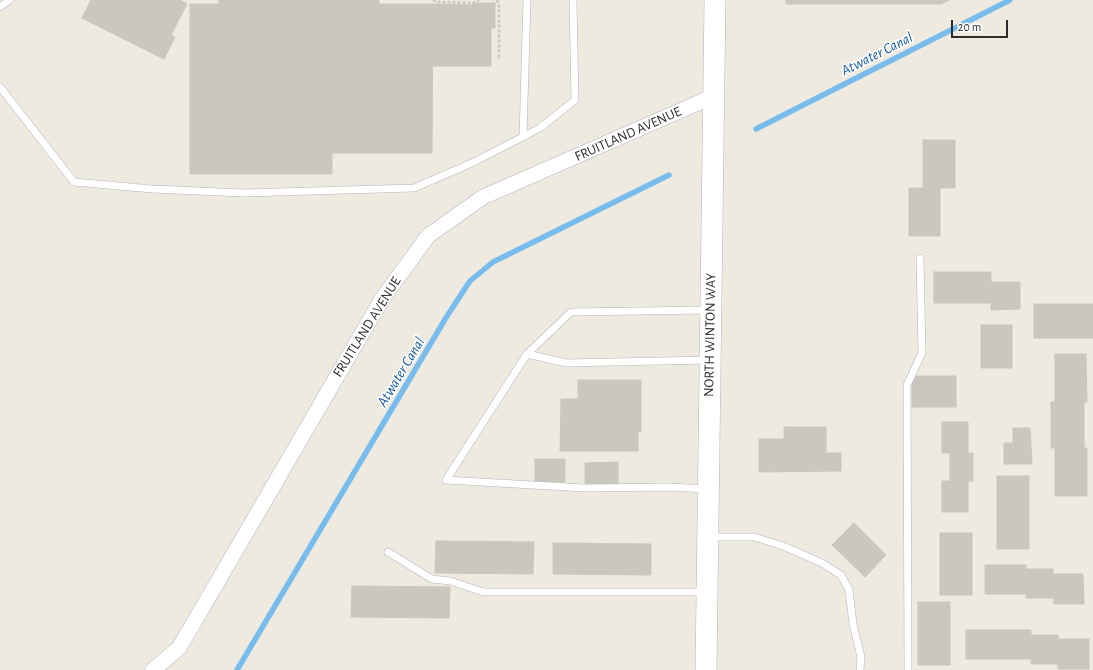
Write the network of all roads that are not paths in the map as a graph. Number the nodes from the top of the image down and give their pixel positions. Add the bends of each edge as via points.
1 (10, 0) edge
2 (527, 0) edge
3 (573, 0) edge
4 (714, 0) edge
5 (0, 7) edge
6 (0, 87) edge
7 (714, 96) junction
8 (523, 137) junction
9 (920, 258) dead end
10 (711, 310) junction
11 (527, 354) junction
12 (710, 360) junction
13 (708, 489) junction
14 (708, 537) junction
15 (388, 552) dead end
16 (707, 592) junction
17 (154, 670) edge
18 (706, 670) edge
19 (860, 670) edge
20 (908, 670) edge

1 - 5 lane
2 - 8 lane
3 - 8 lane via 576,100 540,128
4 - 7 main road, NORTH WINTON WAY
6 - 8 lane via 74,182 82,183 244,193 414,188
7 - 10 main road, NORTH WINTON WAY
7 - 17 street, FRUITLAND AVENUE via 483,197 428,236 382,299 179,648
9 - 20 lane via 922,353 907,384
10 - 11 lane via 571,312
10 - 12 main road, NORTH WINTON WAY
11 - 12 lane via 566,363
11 - 13 lane via 446,480 584,488
12 - 13 main road, NORTH WINTON WAY
13 - 14 main road, NORTH WINTON WAY
14 - 16 main road, NORTH WINTON WAY
14 - 19 lane via 754,537 822,563 841,575 849,590 853,624 861,657
15 - 16 lane via 432,579 450,581 483,592
16 - 18 main road, NORTH WINTON WAY

